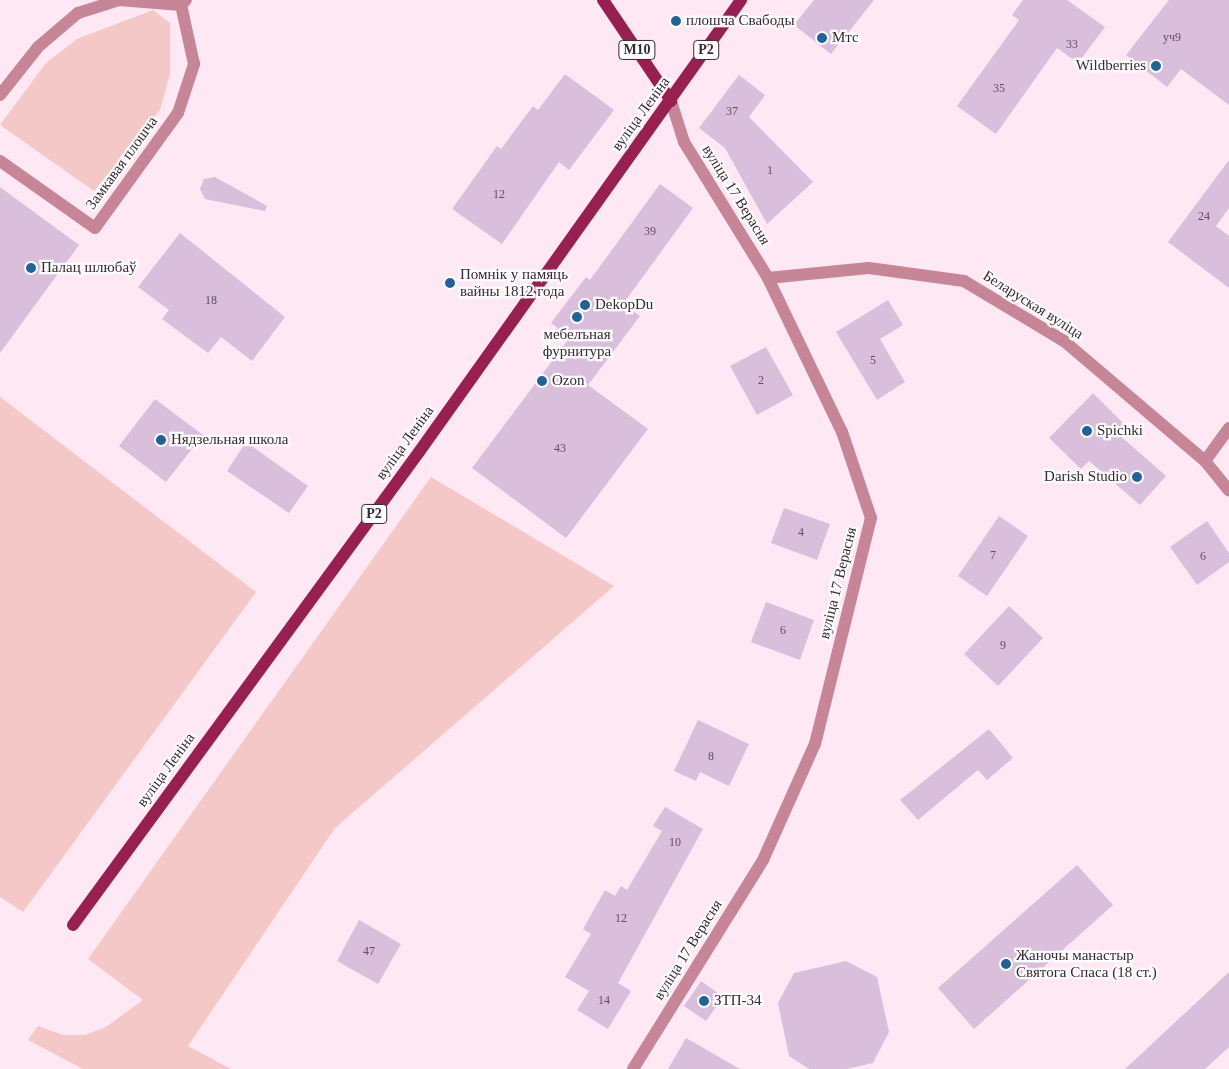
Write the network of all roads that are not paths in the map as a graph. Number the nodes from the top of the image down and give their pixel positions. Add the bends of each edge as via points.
1 (603, 0) edge
2 (741, 0) edge
3 (184, 2) edge
4 (0, 96) edge
5 (671, 101) junction
6 (0, 161) edge
7 (768, 278) junction
8 (1229, 428) edge
9 (1205, 461) junction
10 (1229, 491) edge
11 (73, 925) dead end
12 (633, 1069) edge

1 - 5 main road, М10
2 - 5 main road, вуліца Леніна / Р2
3 - 4 street, Замкавая плошча via 119,0 78,13 38,47
3 - 6 street, Замкавая плошча via 194,64 178,113 95,228
5 - 7 street, вуліца 17 Верасня via 684,142
5 - 11 main road, вуліца Леніна / Р2
7 - 9 street, Беларуская вуліца via 869,268 964,281 1064,341
7 - 12 street, вуліца 17 Верасня via 842,432 871,518 815,744 763,860
8 - 9 street
9 - 10 street, Беларуская вуліца

